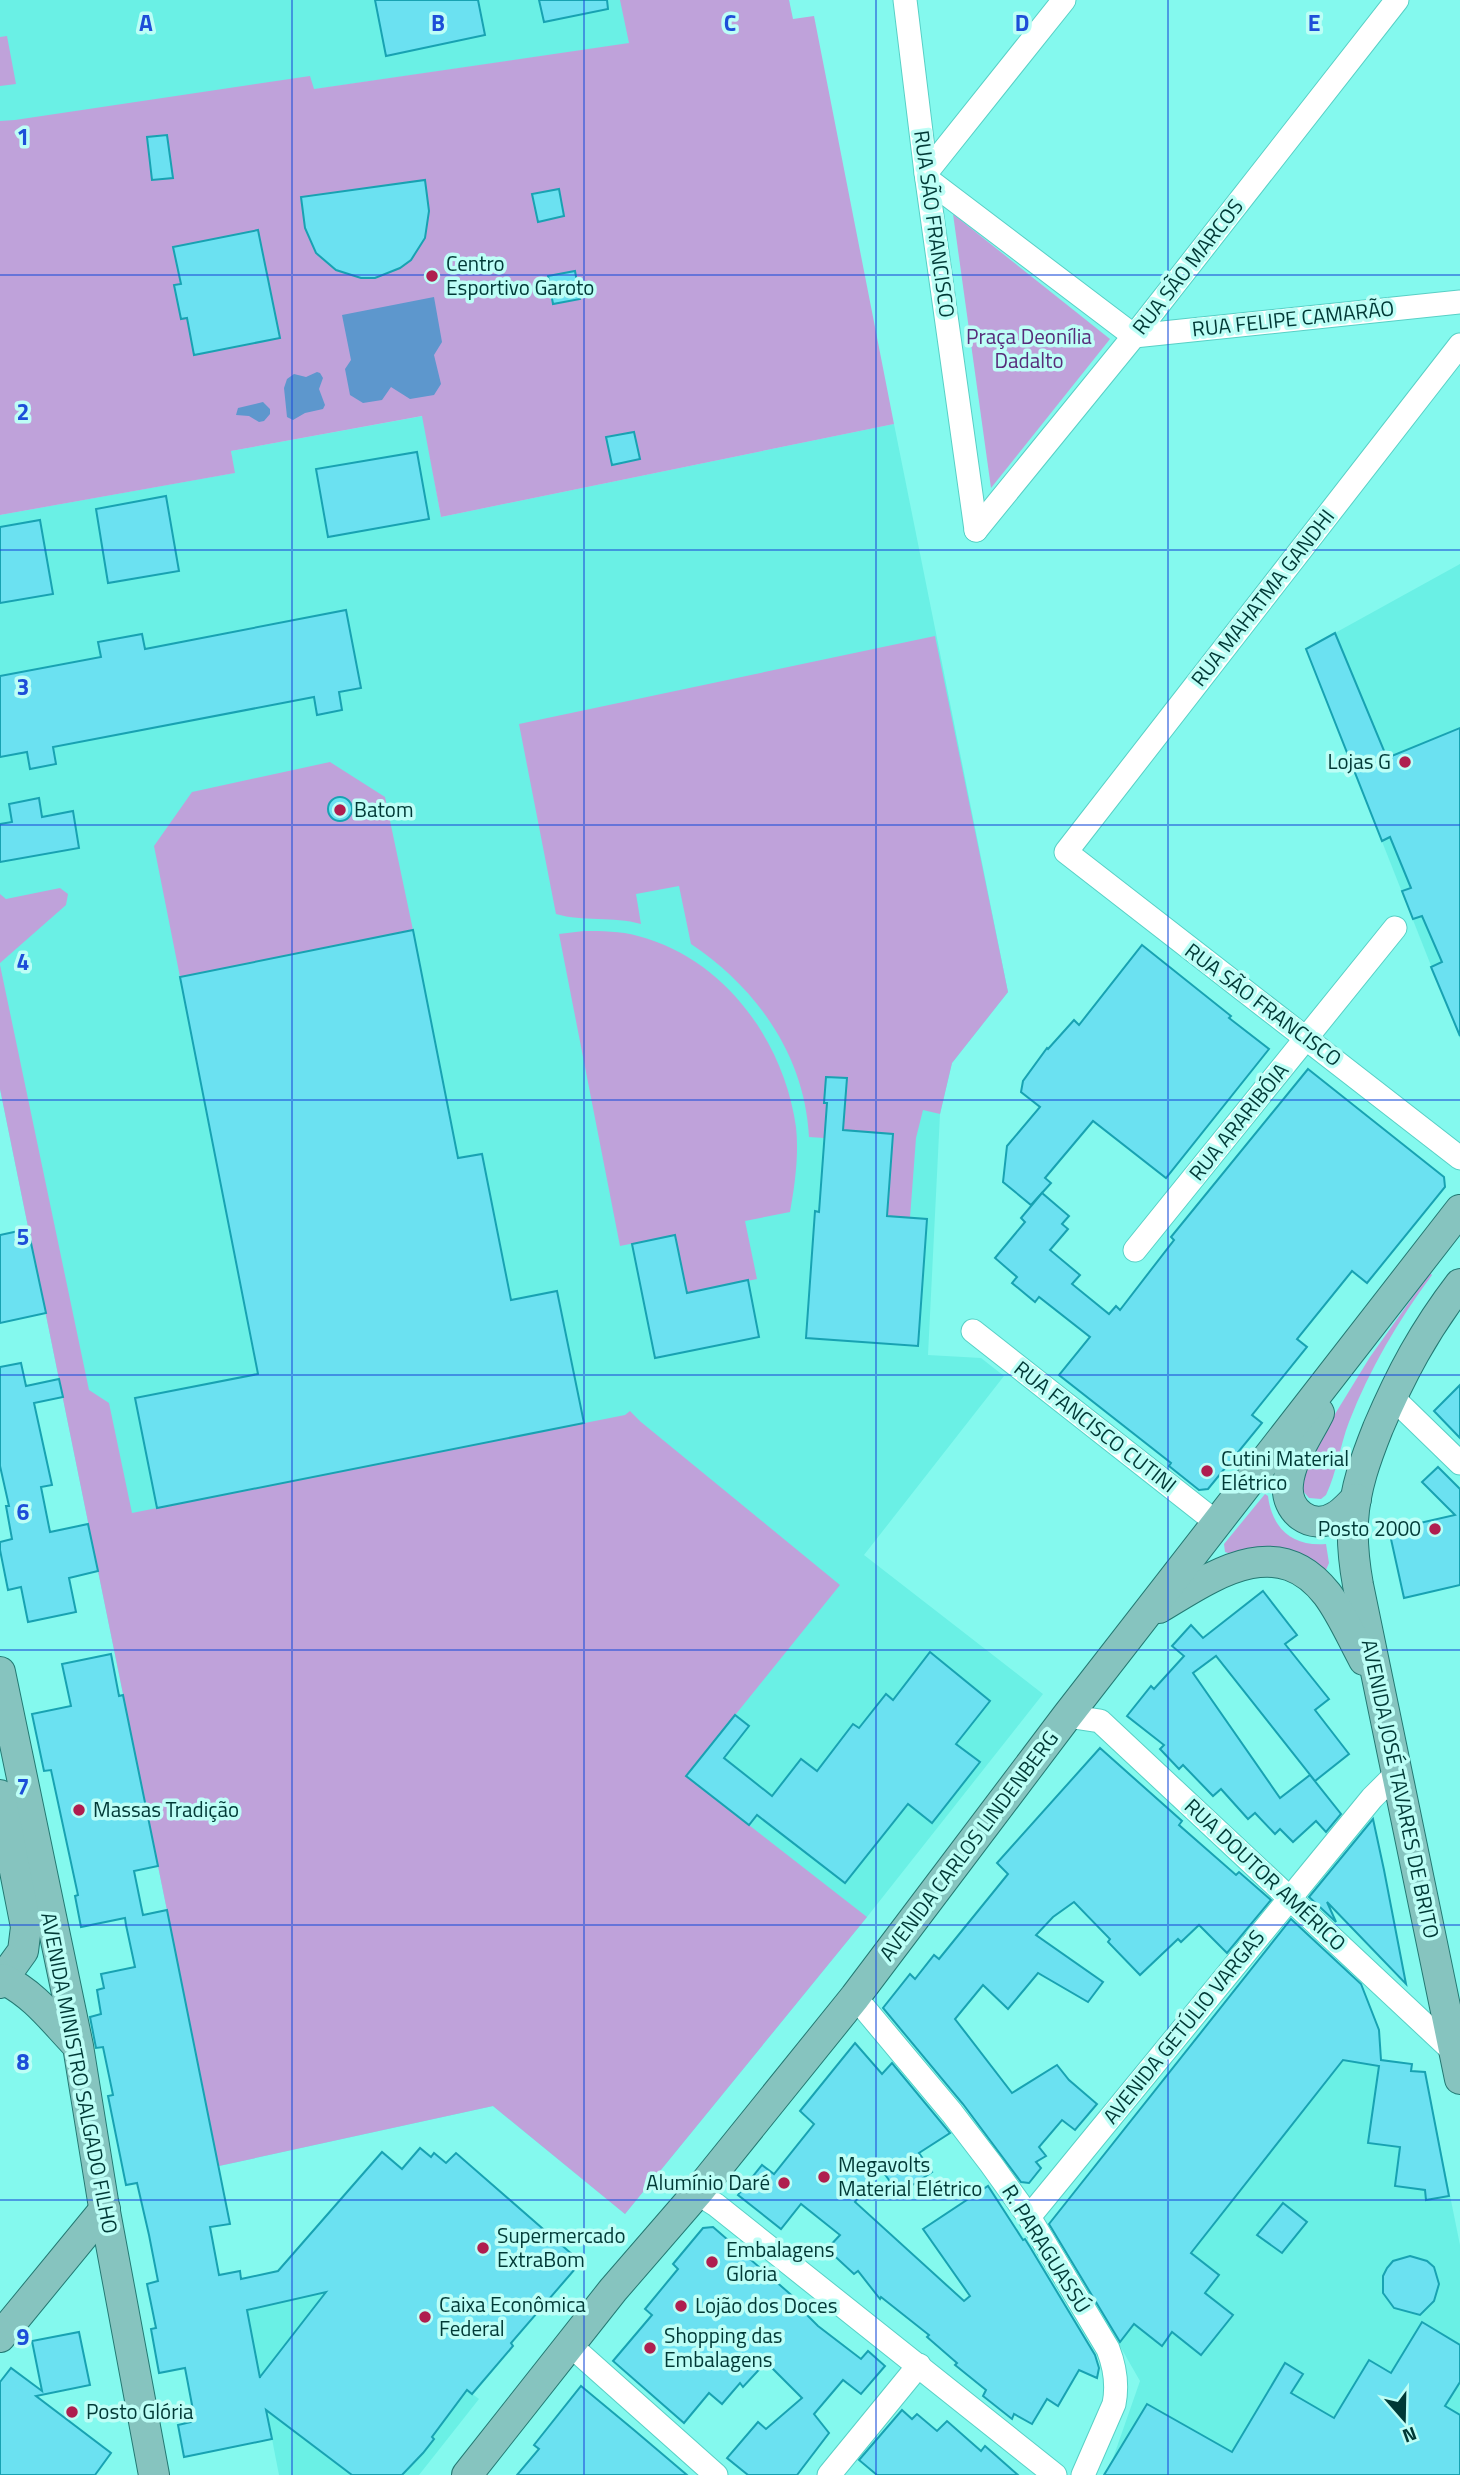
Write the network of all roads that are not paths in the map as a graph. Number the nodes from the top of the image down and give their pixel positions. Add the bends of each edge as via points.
1 (905, 0) edge
2 (1064, 0) edge
3 (1397, 0) edge
4 (927, 176) junction
5 (1460, 302) edge
6 (1134, 336) junction
7 (1460, 345) edge
8 (976, 530) joint
9 (1066, 852) joint
10 (1395, 928) dead end
11 (1306, 1037) junction
12 (1460, 1158) edge
13 (1456, 1220) edge
14 (1135, 1250) dead end
15 (1460, 1284) edge
16 (1447, 1314) edge
17 (973, 1331) dead end
18 (1348, 1354) junction
19 (1391, 1396) junction
20 (1460, 1463) edge
21 (1356, 1499) junction
22 (1217, 1523) junction
23 (1147, 1615) junction
24 (0, 1672) edge
25 (1379, 1689) junction
26 (1067, 1716) junction
27 (1396, 1774) junction
28 (0, 1795) edge
29 (1289, 1898) junction
30 (1, 1980) edge
31 (855, 1997) junction
32 (78, 2046) junction
33 (1457, 2066) edge
34 (697, 2193) junction
35 (105, 2209) junction
36 (1029, 2217) junction
37 (0, 2337) edge
38 (570, 2345) junction
39 (919, 2365) junction
40 (154, 2475) edge
41 (467, 2475) edge
42 (716, 2475) edge
43 (829, 2475) edge
44 (1055, 2475) edge
45 (1083, 2475) edge

1 - 4 street, RUA SÃO FRANCISCO
2 - 4 street
3 - 6 street, RUA SÃO MARCOS
4 - 6 street
4 - 8 street, RUA SÃO FRANCISCO
5 - 6 street, RUA FELIPE CAMARÃO
6 - 8 street, RUA SÃO MARCOS
7 - 9 street, RUA MAHATMA GANDHI
9 - 11 street, RUA SÃO FRANCISCO
10 - 11 street, RUA ARARIBÓIA
11 - 12 street, RUA SÃO FRANCISCO
11 - 14 street, RUA ARARIBÓIA
13 - 18 main road, AVENIDA CARLOS LINDENBERG
15 - 16 main road
16 - 19 main road
17 - 22 street, RUA FANCISCO CUTINI
18 - 21 main road via 1293,1464 1288,1492 1295,1511 1320,1522 1337,1517
18 - 22 main road, AVENIDA CARLOS LINDENBERG
19 - 20 street
19 - 21 main road via 1366,1458
21 - 25 main road, AVENIDA JOSÉ TAVARES DE BRITO via 1354,1563
22 - 23 main road, AVENIDA CARLOS LINDENBERG
23 - 25 main road via 1229,1568 1259,1561 1289,1567 1327,1594
23 - 26 main road, AVENIDA CARLOS LINDENBERG
24 - 32 main road, AVENIDA MINISTRO SALGADO FILHO
25 - 27 main road, AVENIDA JOSÉ TAVARES DE BRITO
26 - 29 street, RUA DOUTOR AMÉRICO via 1100,1721
26 - 31 main road, AVENIDA CARLOS LINDENBERG
27 - 29 street, AVENIDA GETÚLIO VARGAS
27 - 33 main road, AVENIDA JOSÉ TAVARES DE BRITO
28 - 30 main road, AVENIDA MINISTRO SALGADO FILHO via 26,1927 23,1951
29 - 33 street, RUA DOUTOR AMÉRICO
29 - 36 street, AVENIDA GETÚLIO VARGAS
30 - 32 main road via 36,2002
31 - 34 main road, AVENIDA CARLOS LINDENBERG
31 - 36 street, R. PARAGUASSÚ via 952,2113
32 - 35 main road, AVENIDA MINISTRO SALGADO FILHO
34 - 38 main road, AVENIDA CARLOS LINDENBERG
34 - 39 street
35 - 37 main road
35 - 40 main road, AVENIDA MINISTRO SALGADO FILHO
36 - 45 street, R. PARAGUASSÚ via 1108,2349 1116,2379 1114,2404
38 - 41 main road, AVENIDA CARLOS LINDENBERG
38 - 42 street
39 - 43 street
39 - 44 street

